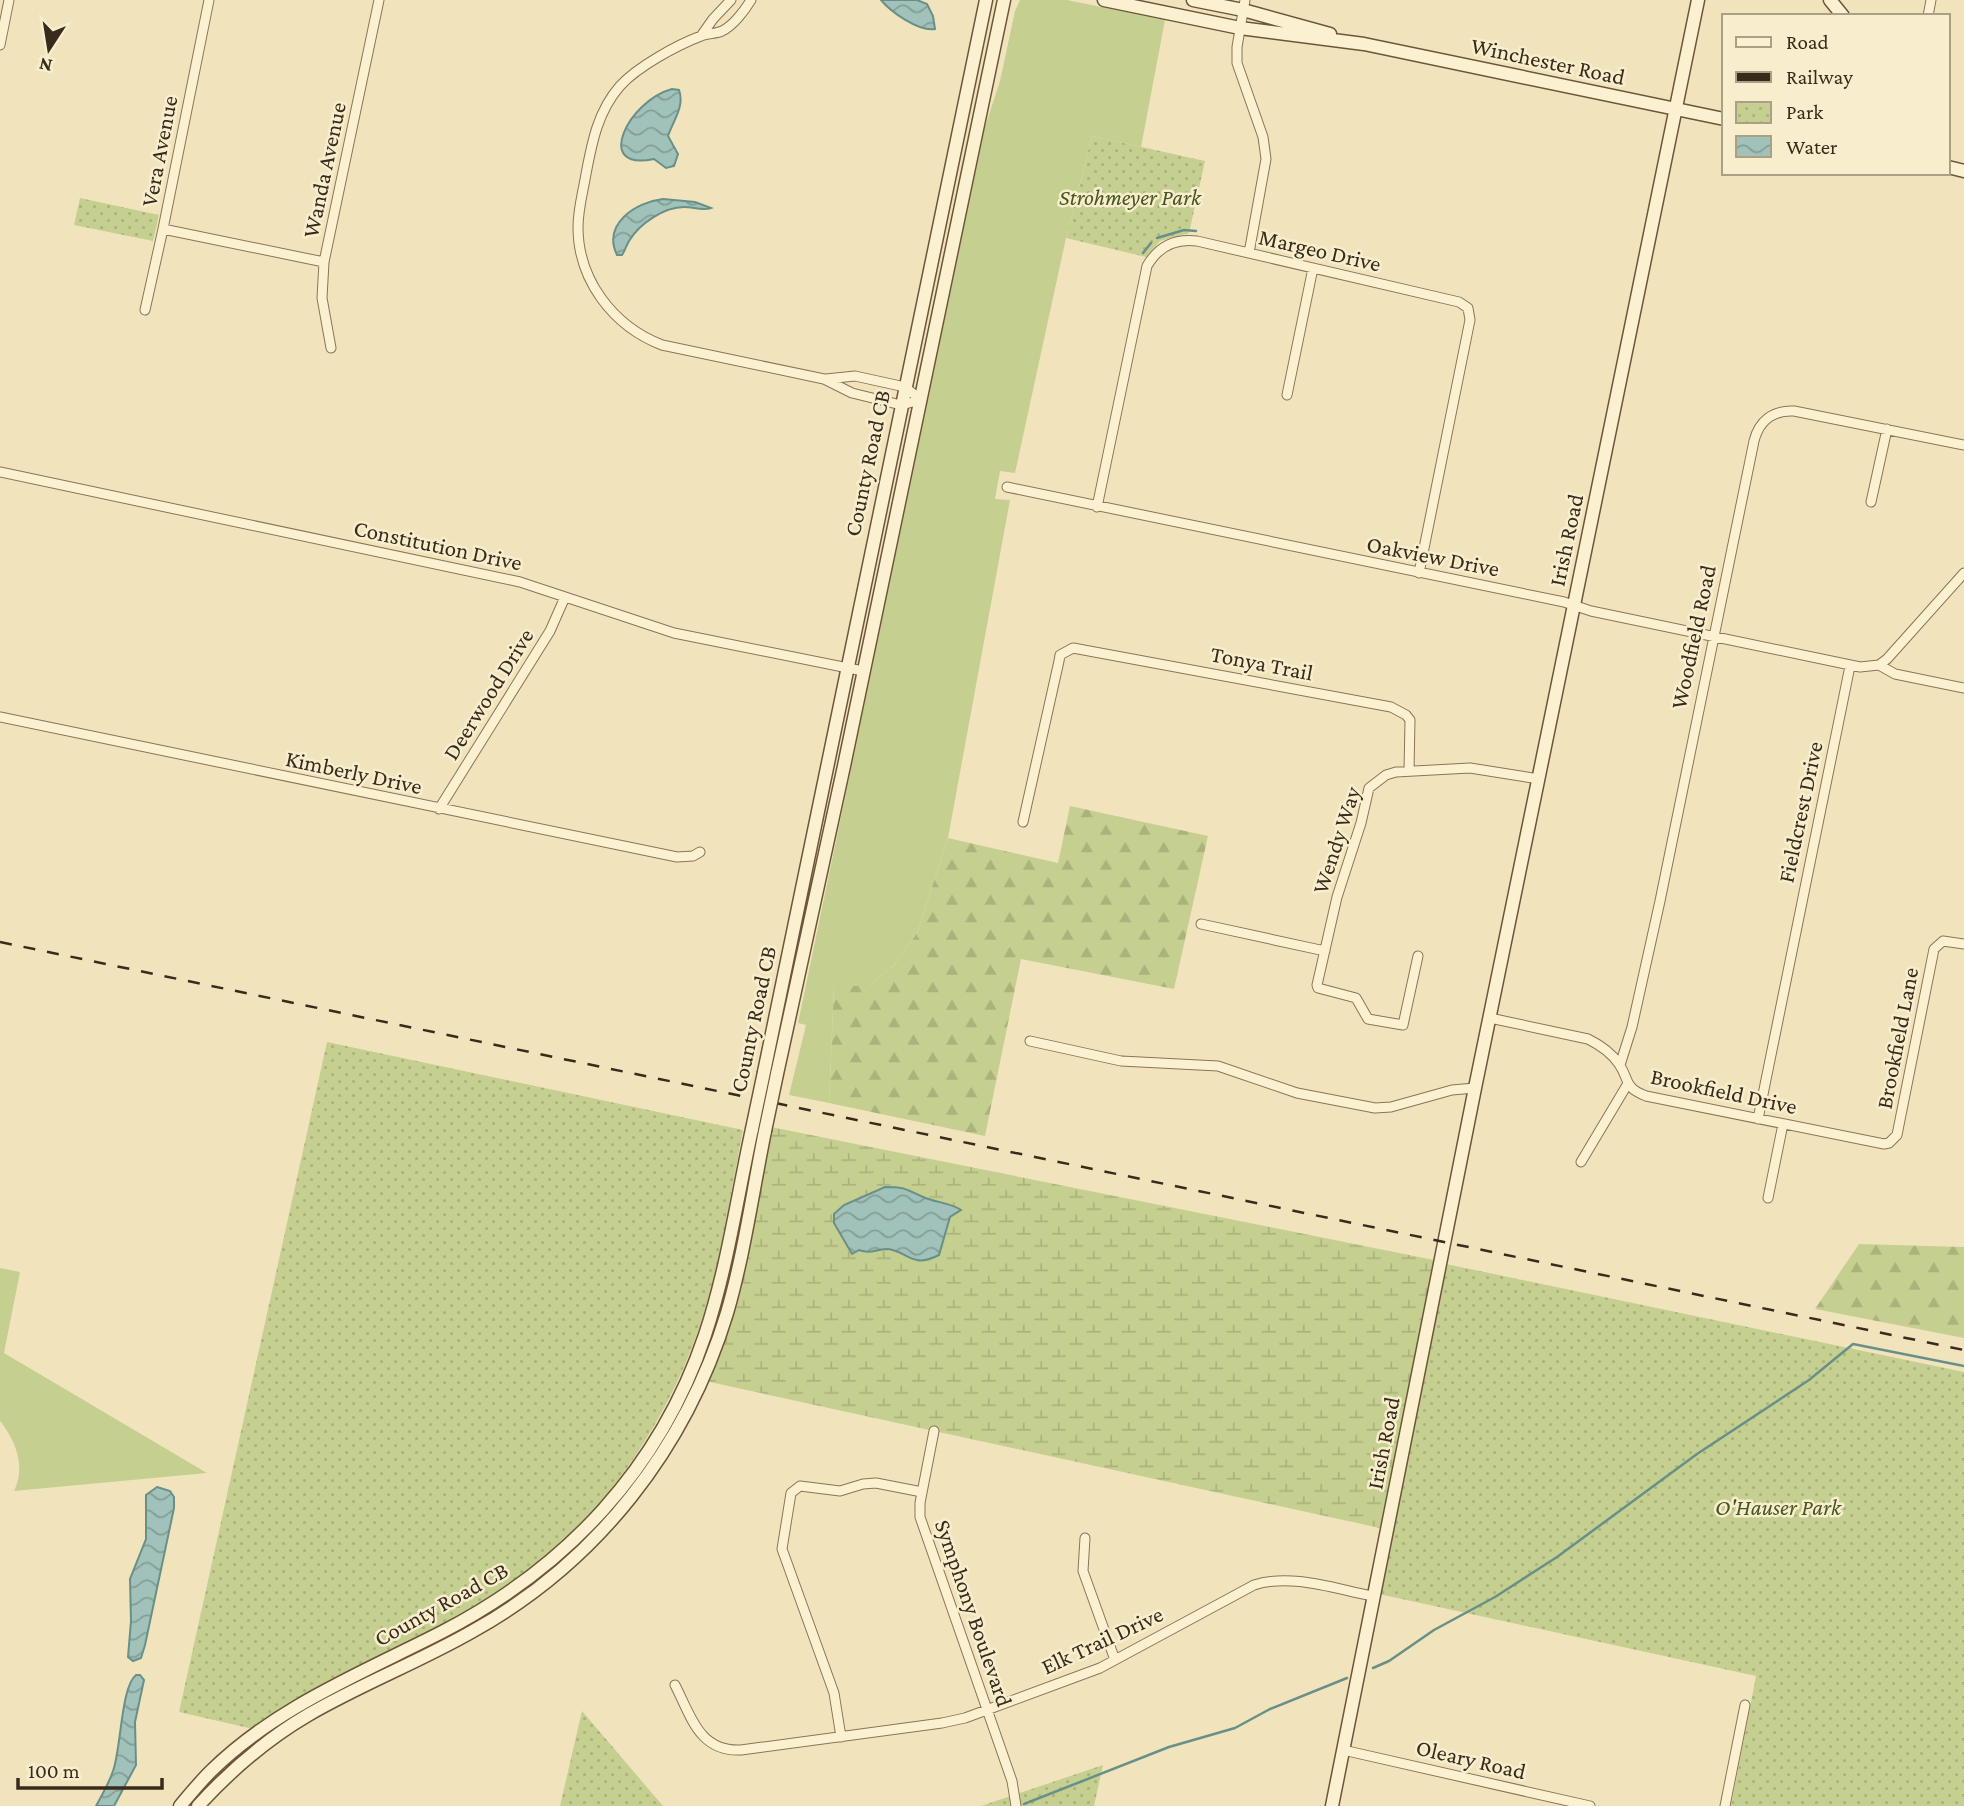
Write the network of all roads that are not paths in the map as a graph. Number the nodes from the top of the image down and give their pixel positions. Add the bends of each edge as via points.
1 (9, 0) edge
2 (209, 0) edge
3 (379, 0) edge
4 (731, 0) edge
5 (751, 0) edge
6 (986, 0) edge
7 (1004, 0) edge
8 (1104, 0) edge
9 (1193, 0) edge
10 (1698, 0) edge
11 (1830, 0) edge
12 (1244, 5) edge
13 (1841, 14) edge
14 (1240, 28) junction
15 (701, 36) junction
16 (1364, 44) junction
17 (0, 45) edge
18 (1676, 109) junction
19 (1722, 119) edge
20 (163, 229) junction
21 (1249, 253) junction
22 (324, 262) junction
23 (1313, 268) junction
24 (145, 310) dead end
25 (331, 348) dead end
26 (824, 379) junction
27 (905, 387) junction
28 (1287, 396) dead end
29 (921, 400) junction
30 (901, 405) junction
31 (1887, 429) junction
32 (1964, 445) edge
33 (0, 472) edge
34 (1007, 487) dead end
35 (1871, 502) dead end
36 (1097, 508) junction
37 (1419, 573) junction
38 (1964, 573) edge
39 (565, 597) junction
40 (1574, 606) junction
41 (1713, 637) junction
42 (1880, 665) junction
43 (1850, 666) junction
44 (846, 668) junction
45 (863, 671) junction
46 (1964, 688) edge
47 (0, 718) edge
48 (1409, 771) junction
49 (1539, 779) junction
50 (439, 809) junction
51 (1023, 822) dead end
52 (700, 852) dead end
53 (1201, 924) dead end
54 (1964, 944) edge
55 (1325, 951) junction
56 (1418, 956) dead end
57 (1490, 1018) junction
58 (1030, 1041) dead end
59 (1620, 1065) junction
60 (770, 1073) junction
61 (1627, 1085) junction
62 (1475, 1087) junction
63 (1758, 1119) junction
64 (1783, 1124) junction
65 (758, 1130) junction
66 (1892, 1141) joint
67 (1581, 1162) dead end
68 (1768, 1198) dead end
69 (934, 1431) dead end
70 (922, 1492) junction
71 (1085, 1538) dead end
72 (1373, 1597) junction
73 (1115, 1660) junction
74 (675, 1685) dead end
75 (1745, 1705) dead end
76 (987, 1710) junction
77 (841, 1737) junction
78 (1343, 1750) junction
79 (180, 1806) edge
80 (198, 1806) edge
81 (1016, 1806) edge
82 (1332, 1806) edge
83 (1590, 1806) edge
84 (1725, 1806) edge

1 - 17 street
2 - 20 street, Vera Avenue
3 - 22 street, Wanda Avenue
4 - 15 street
5 - 15 street via 724,31
6 - 27 main road, County Road CB
7 - 29 main road, County Road CB
8 - 14 main road, Winchester Road
9 - 12 main road, Winchester Road
10 - 18 main road, Irish Road
11 - 13 main road
12 - 14 street
12 - 16 main road, Winchester Road
14 - 16 main road, Winchester Road
14 - 21 street via 1237,63 1263,136 1266,159
15 - 26 street via 631,75 601,115 579,210 583,262 605,305 648,340
16 - 18 main road, Winchester Road
18 - 19 main road, Winchester Road
18 - 40 main road, Irish Road
20 - 22 street
20 - 24 street, Vera Avenue
21 - 23 street, Margeo Drive
21 - 36 street, Margeo Drive via 1189,240 1165,246 1150,261
22 - 25 street, Wanda Avenue via 322,298
23 - 28 street
23 - 37 street, Margeo Drive via 1459,302 1471,315
26 - 27 street via 855,376
26 - 30 street via 852,393
27 - 29 street
27 - 30 main road, County Road CB
29 - 30 street
29 - 45 main road, County Road CB
30 - 44 main road, County Road CB
31 - 32 street, Woodfield Road
31 - 35 street
31 - 41 street, Woodfield Road via 1785,411 1759,426
33 - 39 street, Constitution Drive via 520,582
34 - 36 street, Oakview Drive
36 - 37 street, Oakview Drive
37 - 40 street, Oakview Drive
38 - 42 street
39 - 44 street, Constitution Drive via 674,633
39 - 50 street, Deerwood Drive via 550,631
40 - 41 street, Oakview Drive
40 - 49 main road, Irish Road
41 - 43 street, Oakview Drive
41 - 59 street, Woodfield Road via 1660,901
42 - 43 street
42 - 46 street via 1895,674
43 - 63 street, Fieldcrest Drive
44 - 45 street, Constitution Drive
44 - 60 main road, County Road CB
45 - 60 main road, County Road CB
47 - 50 street, Kimberly Drive
48 - 49 street, Wendy Way via 1470,768
48 - 51 street, Tonya Trail via 1410,720 1391,707 1080,648 1060,655
48 - 55 street, Wendy Way via 1386,775 1368,788
49 - 57 main road, Irish Road
50 - 52 street, Kimberly Drive via 677,858
53 - 55 street
54 - 66 street, Brookfield Lane via 1948,941 1934,949 1898,1133
55 - 56 street, Wendy Way via 1318,988 1356,998 1367,1019 1403,1025
57 - 59 street, Brookfield Drive via 1588,1039
57 - 62 main road, Irish Road
58 - 62 street via 1121,1061 1218,1066 1297,1093 1375,1108
59 - 61 street, Brookfield Drive
60 - 65 main road, County Road CB, bridge
61 - 63 street, Brookfield Drive via 1646,1096
61 - 67 street
62 - 72 main road, Irish Road
63 - 64 street, Brookfield Drive
64 - 66 street, Brookfield Drive via 1884,1144
64 - 68 street
65 - 79 main road, County Road CB via 695,1363 646,1455 604,1510 576,1540 498,1600 271,1723 212,1769
65 - 80 main road, County Road CB via 727,1310 708,1367 668,1444 616,1518 562,1570 503,1614 308,1715 253,1754
69 - 70 street, Symphony Boulevard
70 - 76 street, Symphony Boulevard via 921,1523
70 - 77 street via 869,1483 840,1491 805,1486 795,1489 790,1499 782,1549 834,1693
71 - 73 street via 1083,1571
72 - 73 street, Elk Trail Drive via 1289,1580 1261,1583
72 - 78 main road, Irish Road
73 - 76 street, Elk Trail Drive
74 - 77 street, Elk Trail Drive via 697,1729 724,1749
75 - 84 street
76 - 77 street, Elk Trail Drive via 954,1721
76 - 81 street, Symphony Boulevard
78 - 82 main road, Irish Road
78 - 83 street, Oleary Road

